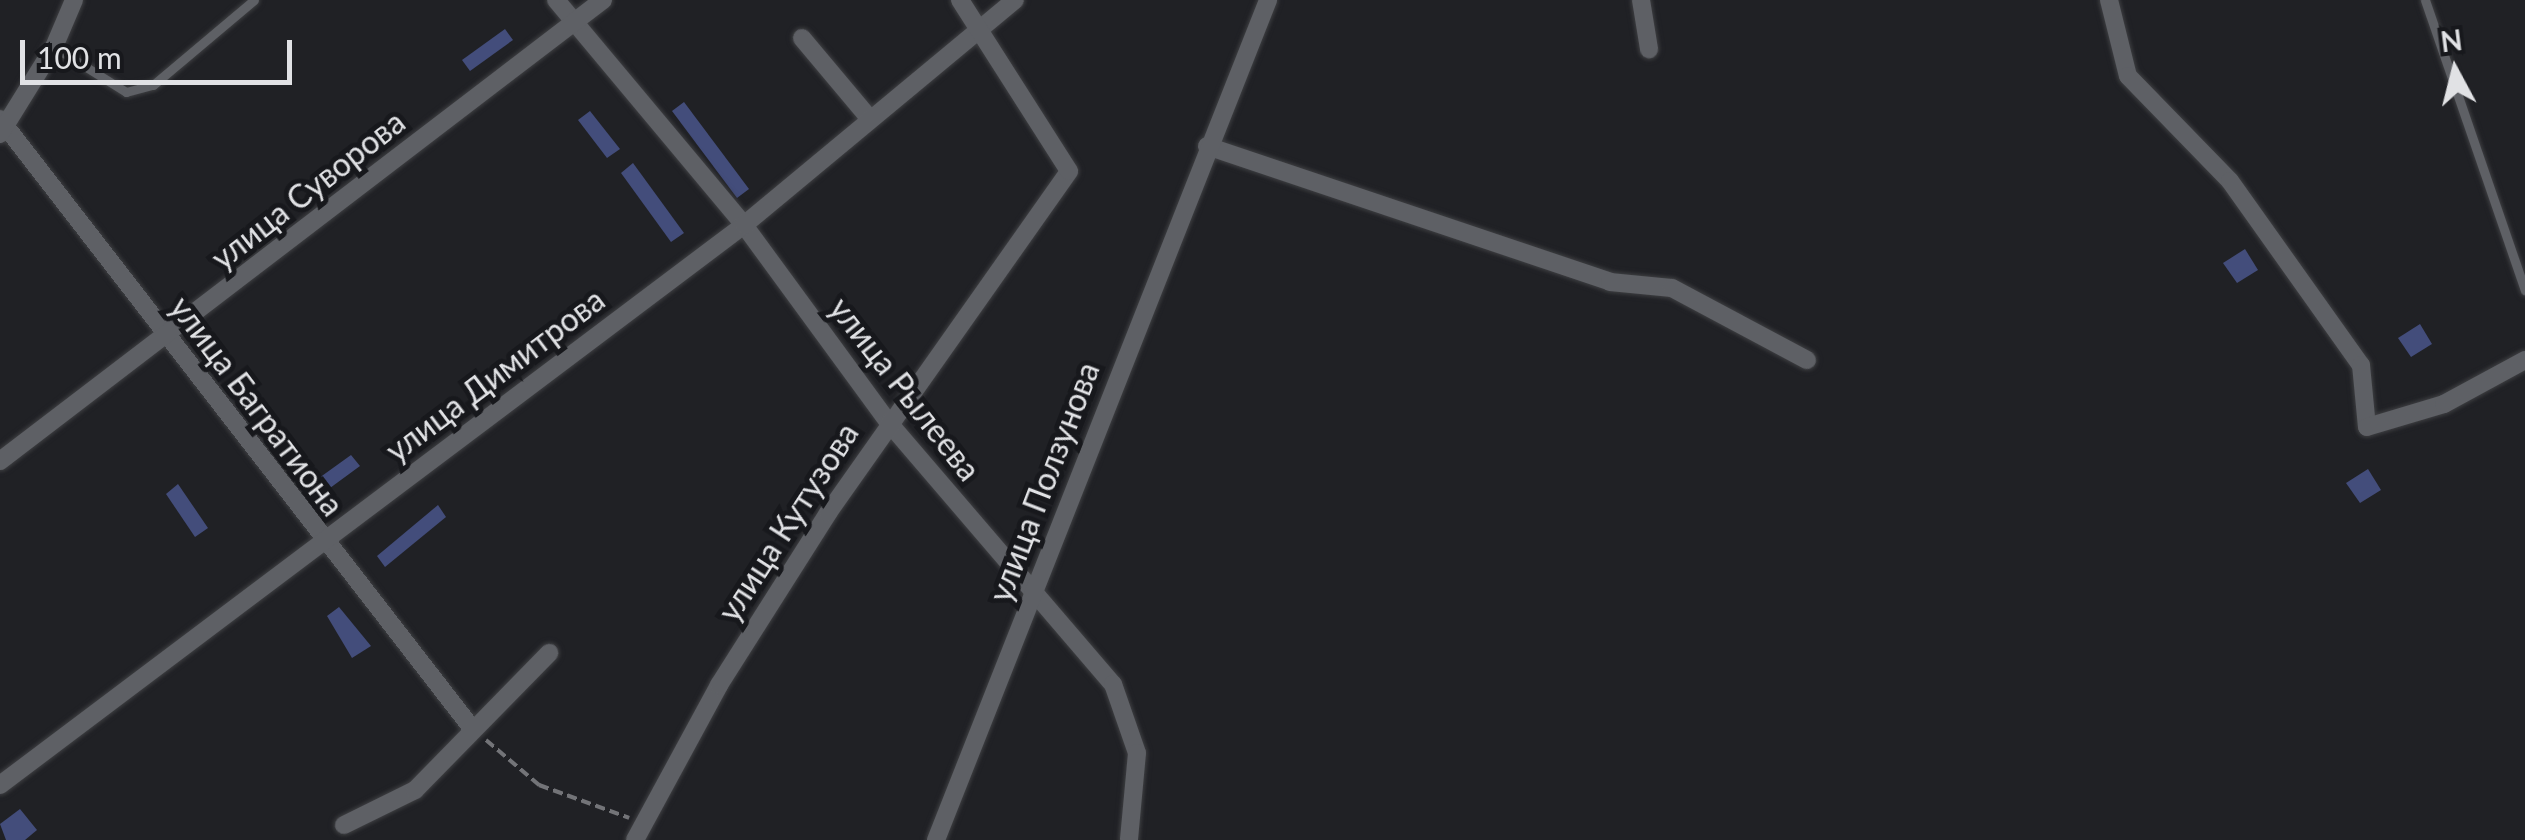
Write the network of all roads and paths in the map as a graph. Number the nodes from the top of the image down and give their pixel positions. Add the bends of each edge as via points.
1 (74, 0) edge
2 (254, 0) edge
3 (556, 0) edge
4 (604, 0) edge
5 (960, 0) edge
6 (1015, 0) edge
7 (1268, 0) edge
8 (1641, 0) edge
9 (2108, 0) edge
10 (2425, 0) edge
11 (574, 22) junction
12 (982, 27) junction
13 (802, 38) dead end
14 (54, 47) junction
15 (1650, 49) dead end
16 (870, 119) junction
17 (2, 125) edge
18 (1207, 146) junction
19 (744, 225) junction
20 (2525, 290) edge
21 (168, 337) junction
22 (1807, 360) dead end
23 (2525, 360) edge
24 (888, 423) junction
25 (0, 461) edge
26 (322, 542) junction
27 (1032, 593) junction
28 (550, 653) dead end
29 (471, 727) junction
30 (0, 785) edge
31 (344, 825) dead end
32 (638, 831) edge
33 (936, 840) edge
34 (1129, 840) edge

1 - 14 street
2 - 14 lane via 153,85 126,92
3 - 11 street, улица Рылеева
4 - 11 street, улица Суворова
5 - 12 street, улица Кутузова
6 - 12 street, улица Димитрова
7 - 18 street, улица Ползунова
8 - 15 street
9 - 23 street via 2128,76 2230,181 2360,365 2367,428 2444,404
10 - 20 lane
11 - 19 street, улица Рылеева
11 - 21 street, улица Суворова
12 - 16 street, улица Димитрова
12 - 24 street, улица Кутузова via 1069,171 941,361
13 - 16 street
14 - 17 street
16 - 19 street, улица Димитрова
17 - 21 street, улица Багратиона
18 - 22 street via 1610,282 1672,288
18 - 27 street, улица Ползунова
19 - 24 street, улица Рылеева
19 - 26 street, улица Димитрова
21 - 25 street, улица Суворова
21 - 26 street, улица Багратиона
24 - 27 street, улица Рылеева
24 - 32 street, улица Кутузова via 719,686
26 - 29 street, улица Багратиона
26 - 30 street, улица Димитрова
27 - 33 street, улица Ползунова
27 - 34 street, улица Рылеева via 1113,684 1137,753
28 - 29 street
29 - 31 street via 414,790
29 - 32 path via 539,785

